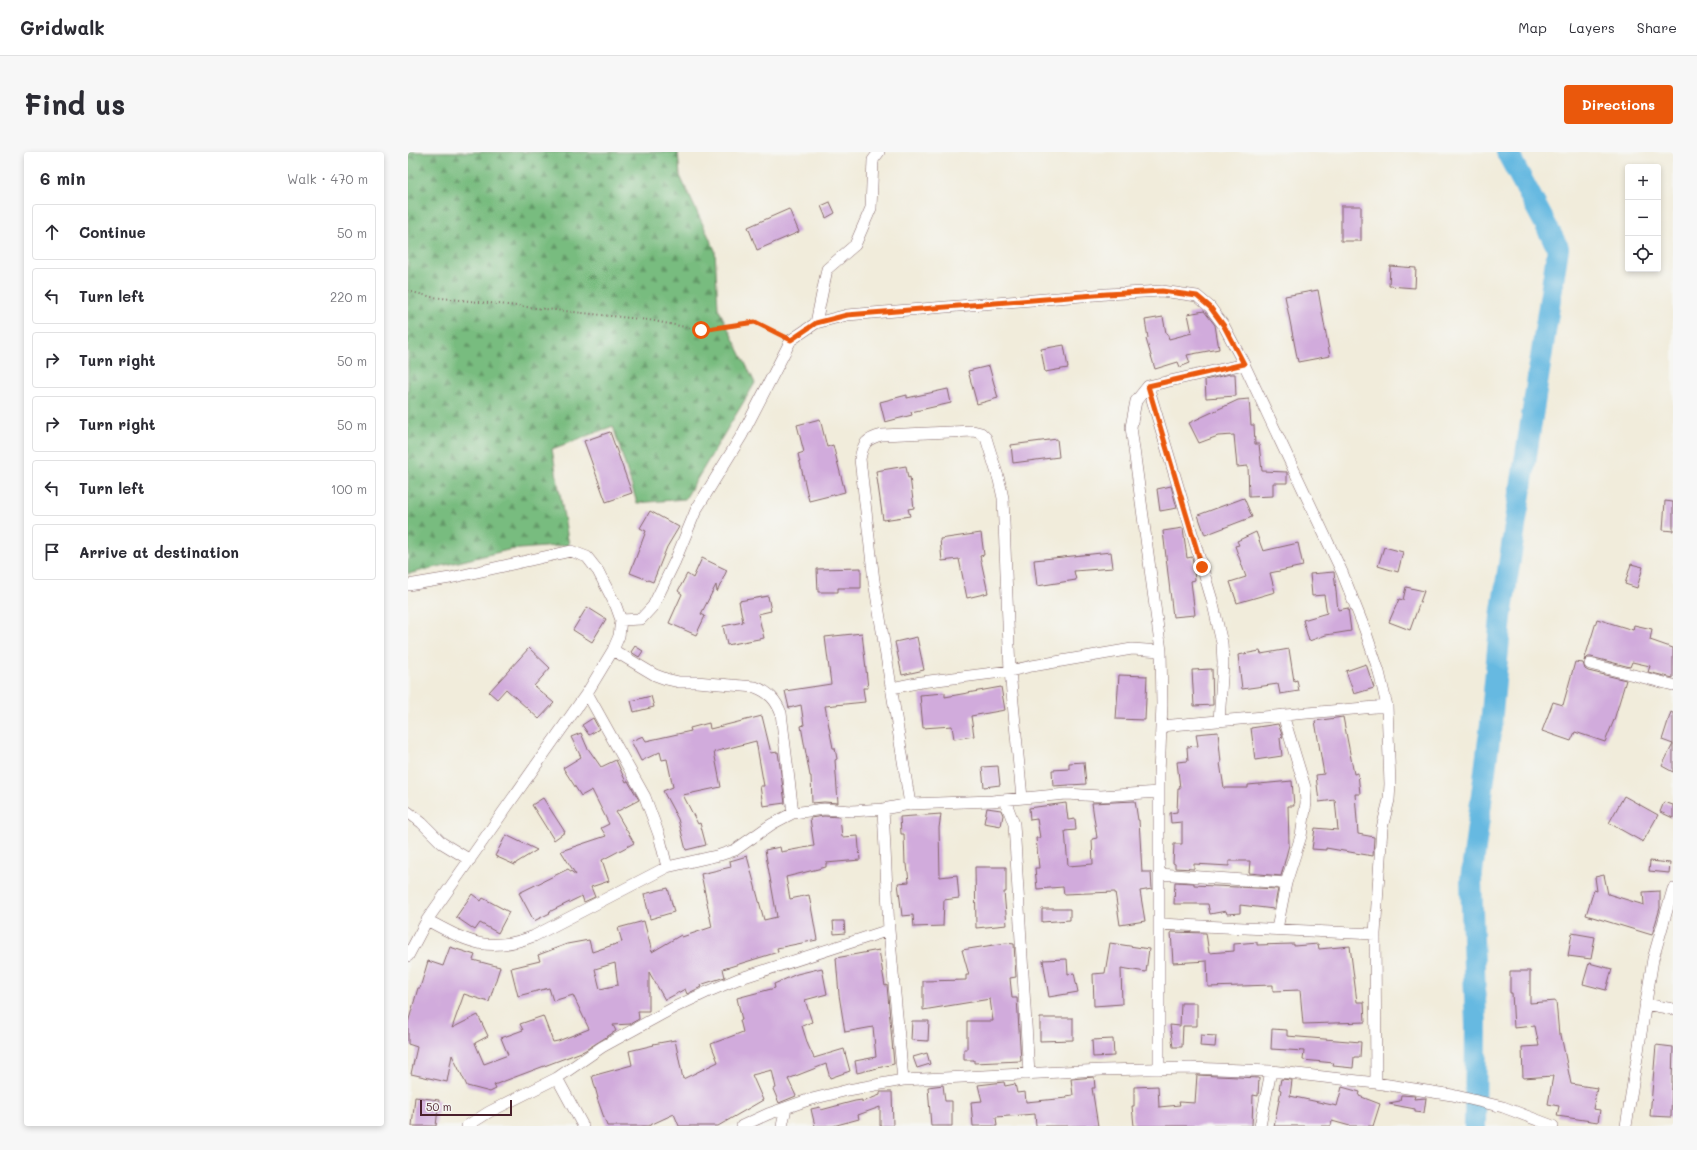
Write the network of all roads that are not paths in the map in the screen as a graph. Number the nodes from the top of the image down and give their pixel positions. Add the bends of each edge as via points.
1 (878, 152) edge
2 (816, 323) junction
3 (1244, 364) junction
4 (1148, 386) junction
5 (408, 584) edge
6 (621, 620) junction
7 (614, 650) junction
8 (1161, 651) junction
9 (1590, 664) dead end
10 (1010, 671) junction
11 (1673, 685) edge
12 (892, 688) junction
13 (587, 693) junction
14 (1387, 706) junction
15 (1283, 715) junction
16 (1219, 721) junction
17 (1162, 726) junction
18 (1159, 792) junction
19 (1022, 798) junction
20 (1005, 800) junction
21 (910, 804) junction
22 (883, 809) junction
23 (408, 812) edge
24 (793, 813) junction
25 (470, 860) junction
26 (667, 867) junction
27 (1159, 874) junction
28 (1286, 883) junction
29 (1673, 889) edge
30 (427, 920) junction
31 (1159, 924) junction
32 (1277, 929) junction
33 (888, 930) junction
34 (1375, 934) junction
35 (408, 956) edge
36 (1645, 1004) junction
37 (1673, 1009) edge
38 (1159, 1069) junction
39 (1271, 1071) junction
40 (1029, 1074) junction
41 (557, 1078) junction
42 (904, 1080) junction
43 (1376, 1083) junction
44 (786, 1108) junction
45 (467, 1126) edge
46 (583, 1126) edge
47 (742, 1126) edge
48 (782, 1126) edge
49 (1260, 1126) edge
50 (1553, 1126) edge
51 (1626, 1126) edge

1 - 2 street via 873,160 871,208 856,245 827,269
2 - 3 street via 847,315 1162,291 1197,296 1210,307 1224,326
2 - 6 street via 791,340 742,435 696,510 653,606 640,619
3 - 4 street
3 - 14 street via 1342,572 1379,672
4 - 8 street via 1136,401 1131,427
4 - 16 street via 1212,600 1222,643
5 - 6 street via 450,578 571,551 587,557 598,571
6 - 7 street
7 - 13 street
7 - 24 street via 666,679 755,687 772,697 781,713
8 - 10 street via 1132,649
8 - 17 street
9 - 11 street
10 - 12 street
10 - 12 street via 1003,498 986,438 981,433 973,431 882,435 870,438 862,448 860,459 874,581
10 - 19 street
12 - 21 street
13 - 25 street
13 - 26 street via 645,797 659,834
14 - 15 street
14 - 34 street via 1390,800 1382,828
15 - 16 street
15 - 28 street via 1305,787 1306,803 1300,836
16 - 17 street
17 - 18 street
18 - 19 street via 1101,796 1066,794
18 - 27 street
19 - 20 street
20 - 21 street
20 - 40 street via 1014,824
21 - 22 street
22 - 24 street via 824,809
22 - 33 street
23 - 25 street via 442,843
24 - 26 street via 734,850
25 - 30 street
26 - 30 street via 518,943 480,945
27 - 28 street
27 - 31 street
28 - 32 street
29 - 36 street via 1653,959
30 - 35 street
31 - 32 street
31 - 38 street
32 - 34 street
33 - 41 street via 706,992 602,1047
33 - 42 street
34 - 43 street
36 - 37 street
36 - 51 street
38 - 39 street
38 - 40 street
39 - 43 street
39 - 49 street
40 - 42 street
41 - 45 street
41 - 46 street
42 - 44 street via 848,1090
43 - 50 street via 1452,1095 1503,1107
44 - 47 street
44 - 48 street

